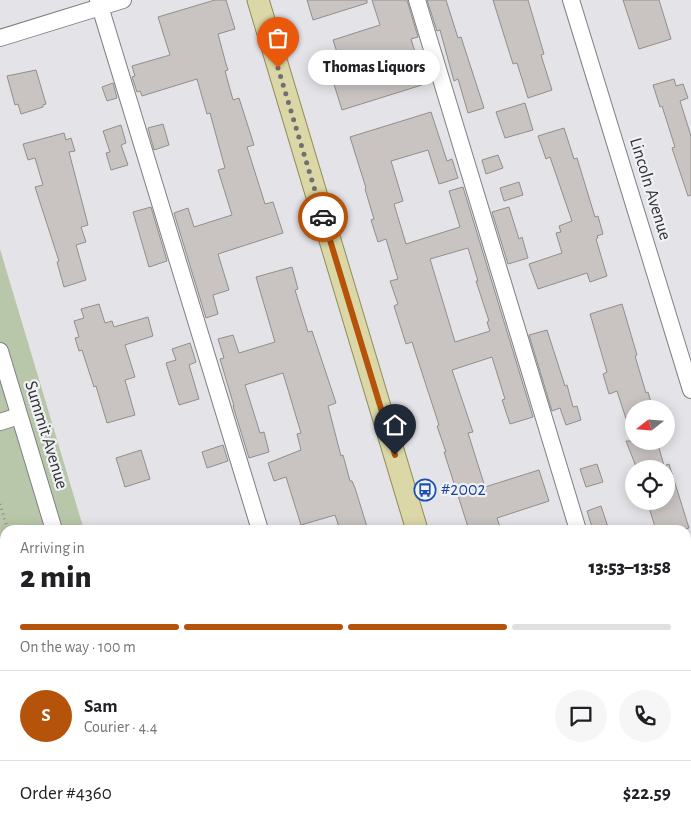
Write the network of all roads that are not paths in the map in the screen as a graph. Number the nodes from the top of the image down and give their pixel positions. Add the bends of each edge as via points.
1 (123, 0) edge
2 (258, 0) edge
3 (417, 0) edge
4 (571, 0) edge
5 (100, 4) edge
6 (0, 38) edge
7 (0, 351) edge
8 (691, 390) edge
9 (19, 416) junction
10 (0, 422) edge
11 (52, 525) edge
12 (258, 525) edge
13 (416, 525) edge
14 (576, 525) edge

1 - 5 street
2 - 13 main road
3 - 14 street
4 - 8 street, Lincoln Avenue
5 - 6 street
5 - 12 street
7 - 9 street, Summit Avenue
9 - 10 street
9 - 11 street, Summit Avenue

